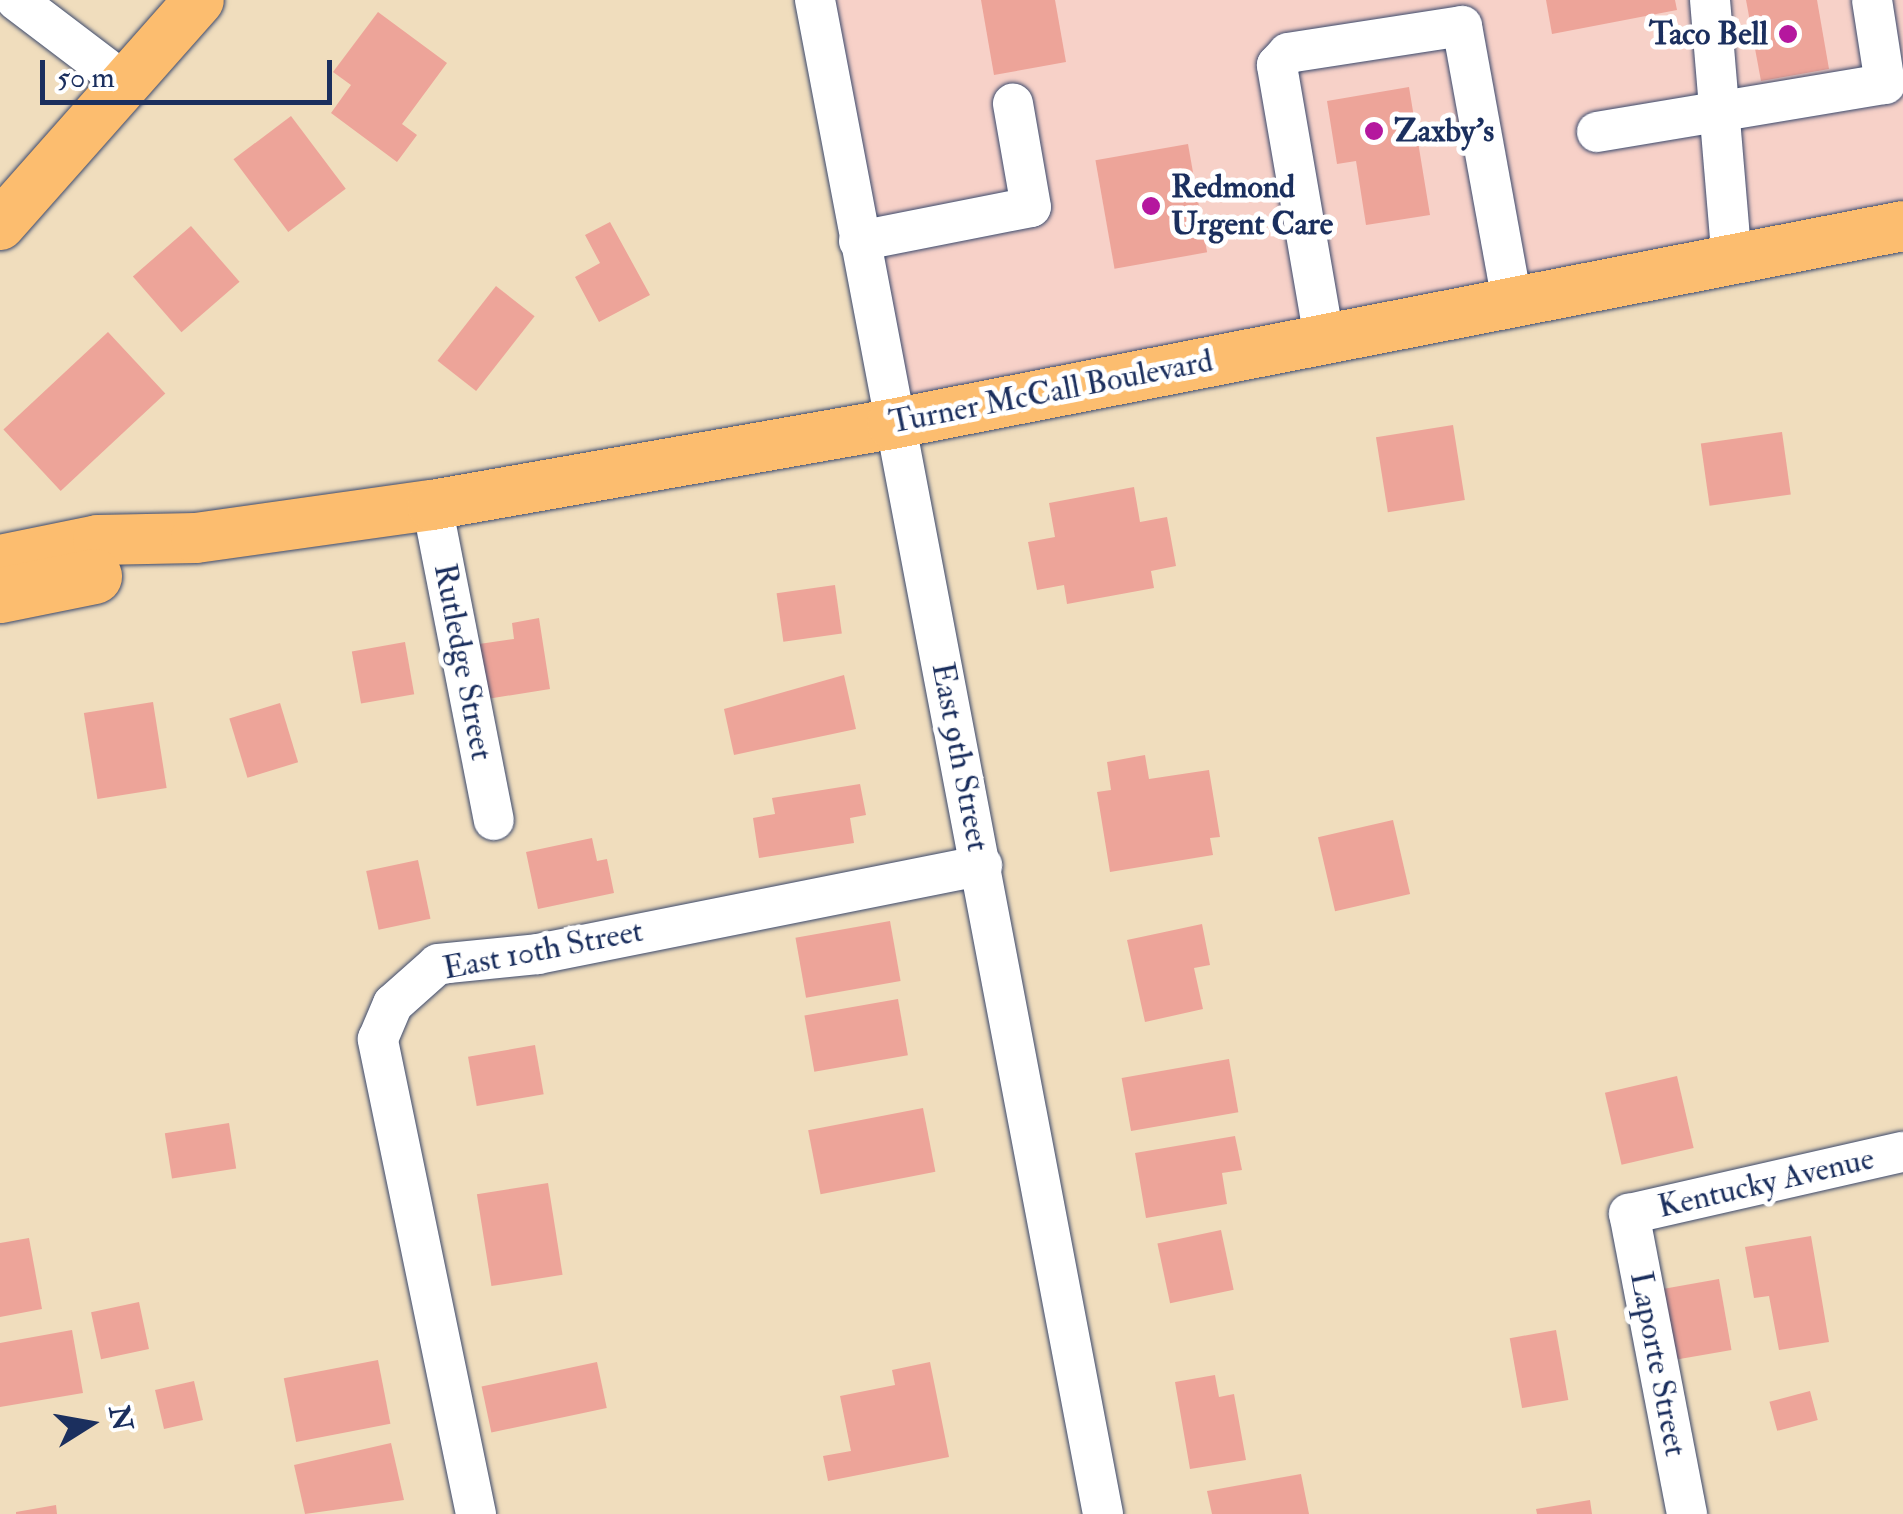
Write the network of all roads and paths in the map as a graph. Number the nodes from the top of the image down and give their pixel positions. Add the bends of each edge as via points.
1 (16, 0) edge
2 (199, 0) edge
3 (815, 0) edge
4 (1710, 0) edge
5 (1872, 0) edge
6 (128, 85) junction
7 (1013, 104) dead end
8 (1722, 109) junction
9 (1597, 132) dead end
10 (7, 212) edge
11 (1903, 226) edge
12 (858, 241) junction
13 (1732, 260) junction
14 (1512, 302) junction
15 (1324, 338) junction
16 (892, 424) junction
17 (432, 504) junction
18 (196, 538) junction
19 (0, 560) edge
20 (94, 576) junction
21 (0, 595) edge
22 (0, 620) edge
23 (494, 820) dead end
24 (982, 865) junction
25 (1903, 1152) edge
26 (1629, 1214) joint
27 (476, 1514) edge
28 (1103, 1514) edge
29 (1687, 1514) edge

1 - 6 street
2 - 6 main road
3 - 12 street, East 9th Street
4 - 8 street
5 - 8 street via 1885,84
6 - 10 main road
7 - 12 street via 1031,208
8 - 9 street
8 - 13 street
11 - 13 main road, Turner McCall Boulevard
12 - 16 street, East 9th Street
13 - 14 main road, Turner McCall Boulevard
14 - 15 main road, Turner McCall Boulevard
14 - 15 street via 1462,26 1288,53 1277,65
15 - 16 main road, Turner McCall Boulevard
16 - 17 main road, Turner McCall Boulevard
16 - 24 street, East 9th Street
17 - 18 main road, Turner McCall Boulevard
17 - 23 street, Rutledge Street
18 - 19 main road, Turner McCall Boulevard via 98,540
18 - 20 main road, Turner McCall Boulevard
20 - 21 highway, Turner McCall Boulevard
20 - 22 main road
24 - 27 street, East 10th Street via 538,954 438,964 393,1004 378,1038
24 - 28 street, East 9th Street
25 - 26 street, Kentucky Avenue
26 - 29 street, Laporte Street

